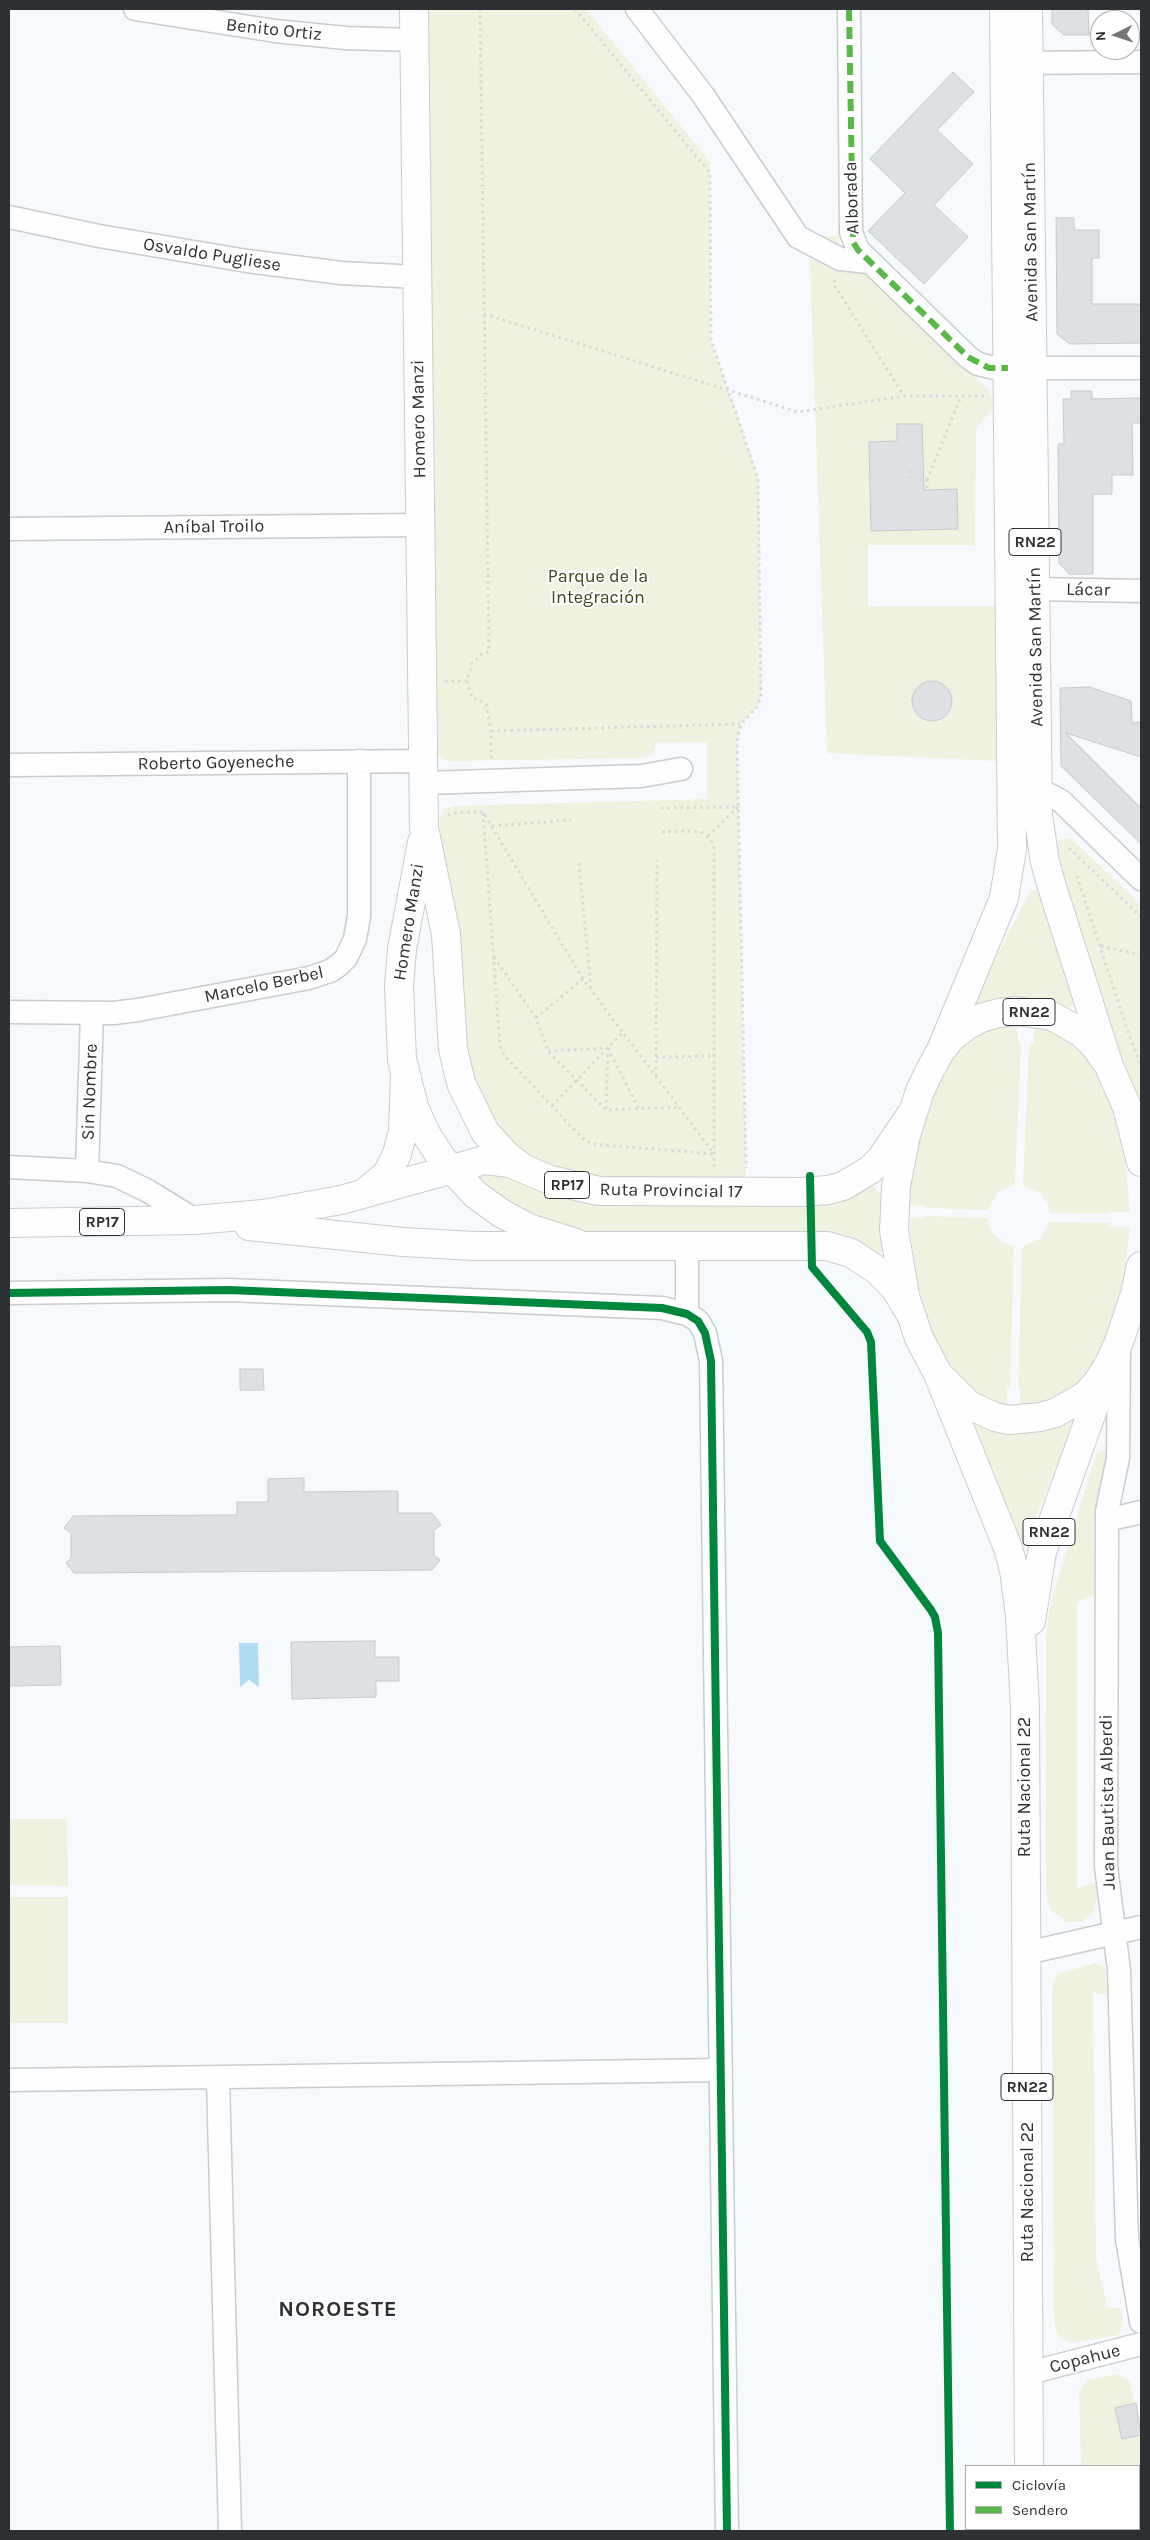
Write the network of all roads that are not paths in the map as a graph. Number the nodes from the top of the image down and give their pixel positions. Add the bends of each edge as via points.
1 (135, 9) edge
2 (414, 9) edge
3 (638, 9) edge
4 (849, 9) edge
5 (1004, 9) edge
6 (1028, 9) edge
7 (414, 40) junction
8 (1141, 62) edge
9 (1017, 63) junction
10 (9, 216) edge
11 (870, 262) junction
12 (417, 277) junction
13 (1020, 368) junction
14 (1141, 368) edge
15 (420, 525) junction
16 (9, 529) edge
17 (1035, 589) junction
18 (1141, 591) edge
19 (359, 761) junction
20 (9, 765) edge
21 (681, 769) dead end
22 (423, 772) junction
23 (1025, 792) junction
24 (435, 823) junction
25 (1141, 879) edge
26 (9, 1012) edge
27 (92, 1013) junction
28 (941, 1050) junction
29 (405, 1075) junction
30 (1114, 1076) junction
31 (914, 1111) junction
32 (1141, 1122) edge
33 (1141, 1162) edge
34 (9, 1167) edge
35 (522, 1167) junction
36 (449, 1169) junction
37 (87, 1171) junction
38 (362, 1194) junction
39 (196, 1220) junction
40 (9, 1223) edge
41 (592, 1245) junction
42 (687, 1245) junction
43 (1141, 1266) edge
44 (9, 1293) edge
45 (687, 1314) junction
46 (912, 1316) junction
47 (1124, 1333) edge
48 (938, 1374) junction
49 (1141, 1512) edge
50 (1107, 1520) junction
51 (1025, 1708) junction
52 (1141, 1927) edge
53 (1114, 1933) junction
54 (1026, 1953) junction
55 (721, 2070) junction
56 (218, 2079) junction
57 (9, 2080) edge
58 (1141, 2322) edge
59 (1141, 2344) edge
60 (1029, 2373) junction
61 (1029, 2465) edge
62 (230, 2531) edge
63 (727, 2531) edge

1 - 7 street, Benito Ortiz via 284,32
2 - 7 main road, Homero Manzi
3 - 11 street via 703,95 798,237 840,259
4 - 11 street, Alborada via 851,237
5 - 9 main road, Avenida San Martín / RN22
6 - 9 main road, Avenida San Martín / RN22
7 - 12 main road, Homero Manzi
8 - 9 street
9 - 13 main road, Avenida San Martín / RN22
10 - 12 street, Osvaldo Pugliese via 227,258 341,273
11 - 13 street, Alborada via 968,357 989,368
12 - 15 main road, Homero Manzi
13 - 14 street, Alborada
13 - 17 main road, Avenida San Martín / RN22
13 - 23 main road, Avenida San Martín / RN22
15 - 16 street, Aníbal Troilo
15 - 22 main road, Homero Manzi
17 - 18 street, Lácar
17 - 23 main road, Avenida San Martín / RN22
19 - 20 street, Roberto Goyeneche
19 - 22 street, Roberto Goyeneche
19 - 27 street, Marcelo Berbel via 359,916 355,939 339,965 320,975 186,1002
21 - 22 street, Roberto Goyeneche via 641,776
22 - 24 main road, Homero Manzi
23 - 25 street via 1061,801
23 - 28 main road, Avenida San Martín / RN22 via 1004,898
23 - 30 main road, Avenida San Martín / RN22
24 - 29 main road, Homero Manzi via 400,968 399,1026
24 - 35 main road, Homero Manzi via 453,1049 461,1083 485,1132
26 - 27 street, Marcelo Berbel
27 - 37 street, Sin Nombre
28 - 30 main road, RN22 via 966,1026 981,1018 1016,1011 1035,1012 1052,1016 1082,1033 1095,1046
28 - 31 main road, RN22 via 920,1091
29 - 36 main road, Homero Manzi via 420,1120
29 - 38 main road via 404,1118 397,1154 380,1182
30 - 32 main road
30 - 33 main road, RN22 via 1135,1133
31 - 35 main road, Ruta Provincial 17 / RP17 via 876,1164 857,1179 828,1190 600,1192 558,1182
31 - 46 main road, RN22 via 900,1160 894,1209 896,1252
34 - 37 street
35 - 36 main road, Ruta Provincial 17 / RP17 via 485,1160
36 - 38 main road, Ruta Provincial 17 / RP17
36 - 41 main road, Homero Manzi via 476,1195 514,1221 558,1239
37 - 39 street via 116,1176 132,1183
38 - 39 main road, Ruta Provincial 17 / RP17 via 288,1210
39 - 40 main road, Ruta Provincial 17 / RP17
39 - 41 main road, Ruta Provincial 17 / RP17 via 428,1244
41 - 42 main road, Ruta Provincial 17 / RP17
42 - 45 street
42 - 46 main road, Ruta Provincial 17 / RP17 via 802,1244 839,1248 864,1260 882,1274
43 - 47 main road, RN22
44 - 45 street via 229,1290 662,1308
45 - 55 street via 698,1321 705,1333 711,1361
46 - 48 main road, RN22
47 - 48 main road, RN22 via 1085,1396 1071,1406 1048,1415 1009,1420 982,1412 958,1395
47 - 50 street, Juan Bautista Alberdi via 1118,1458
47 - 51 main road, Ruta Nacional 22 / RN22 via 1042,1552 1034,1596
48 - 51 main road, Ruta Nacional 22 / RN22 via 1008,1548 1019,1609
49 - 50 street
50 - 53 street, Juan Bautista Alberdi via 1106,1866
51 - 54 main road, Ruta Nacional 22 / RN22
52 - 53 street
53 - 54 street
53 - 58 street, Juan Bautista Alberdi via 1120,1988 1125,2213
54 - 60 main road, Ruta Nacional 22 / RN22
55 - 56 street
55 - 63 street
56 - 57 street
56 - 62 street
59 - 60 street, Copahue
60 - 61 main road, Ruta Nacional 22 / RN22

